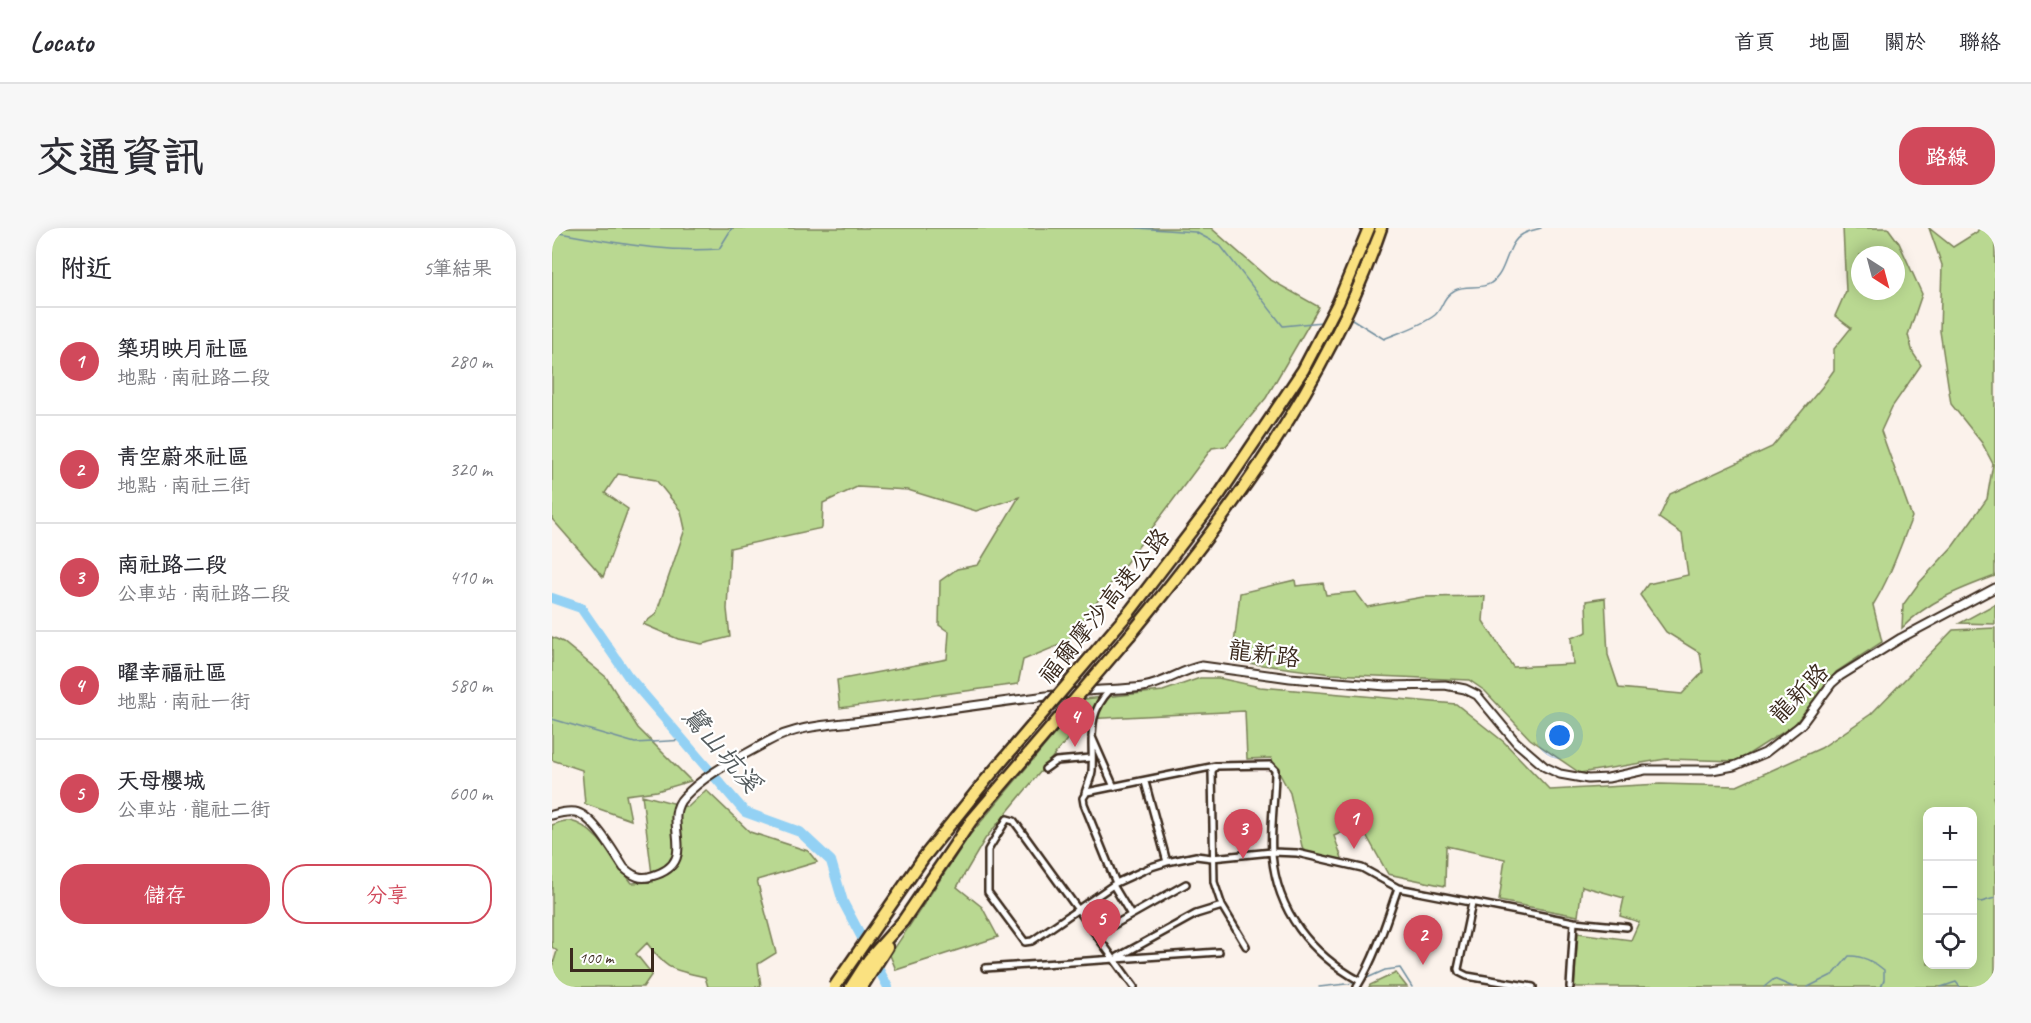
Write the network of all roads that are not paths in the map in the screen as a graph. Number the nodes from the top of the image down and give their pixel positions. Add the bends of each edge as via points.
1 (1370, 228) edge
2 (1381, 228) edge
3 (1995, 588) edge
4 (1110, 690) junction
5 (1091, 733) junction
6 (1091, 758) junction
7 (1216, 766) junction
8 (1045, 769) dead end
9 (1142, 780) junction
10 (1114, 787) junction
11 (1085, 794) junction
12 (552, 815) edge
13 (1272, 852) junction
14 (1212, 858) junction
15 (1167, 861) junction
16 (1115, 884) junction
17 (1186, 884) dead end
18 (1398, 888) junction
19 (1472, 903) junction
20 (1222, 906) junction
21 (1077, 909) junction
22 (1131, 915) junction
23 (903, 921) junction
24 (1574, 922) junction
25 (1112, 926) dead end
26 (1627, 927) dead end
27 (1246, 946) dead end
28 (1219, 952) dead end
29 (1114, 959) junction
30 (985, 968) dead end
31 (1358, 984) edge
32 (834, 987) edge
33 (851, 987) edge
34 (861, 987) edge
35 (1134, 987) edge
36 (1533, 987) edge
37 (1570, 987) edge

1 - 32 highway, 福爾摩沙高速公路, bridge via 1338,303 1303,370 1219,495 1131,610 924,857
2 - 23 highway, 福爾摩沙高速公路, bridge via 1341,325 1285,428 1197,554 971,821
3 - 4 street, 龍新路 via 1840,676 1801,725 1765,753 1712,770 1645,770 1587,779 1560,774 1533,758 1477,695 1445,685 1386,686 1202,666 1156,684
4 - 5 street via 1097,708
4 - 12 street, 龍新路 via 807,726 781,734 729,764 684,797 677,806 679,852 672,866 645,878 624,868 582,814
5 - 6 street
5 - 10 street
6 - 8 street via 1056,761
6 - 11 street via 1092,772
7 - 9 street
7 - 13 street via 1270,765 1275,770
7 - 14 street via 1212,771
9 - 10 street
9 - 15 street via 1148,789
10 - 11 street
11 - 16 street via 1084,804
13 - 14 street
13 - 18 street via 1362,868
13 - 31 street via 1279,890 1295,924 1323,957
14 - 15 street via 1196,856
14 - 20 street
15 - 16 street
16 - 21 street
16 - 22 street
17 - 22 street
18 - 19 street
18 - 31 street via 1378,944
19 - 24 street
19 - 36 street via 1459,972
20 - 27 street
20 - 29 street via 1196,914
21 - 21 street via 1032,941 1021,940 988,892 988,850 1007,819 1014,821
21 - 29 street
22 - 25 street
23 - 33 highway, 福爾摩沙高速公路 via 869,959
23 - 34 highway
24 - 26 street
24 - 37 street
28 - 29 street
29 - 30 street
29 - 35 street

